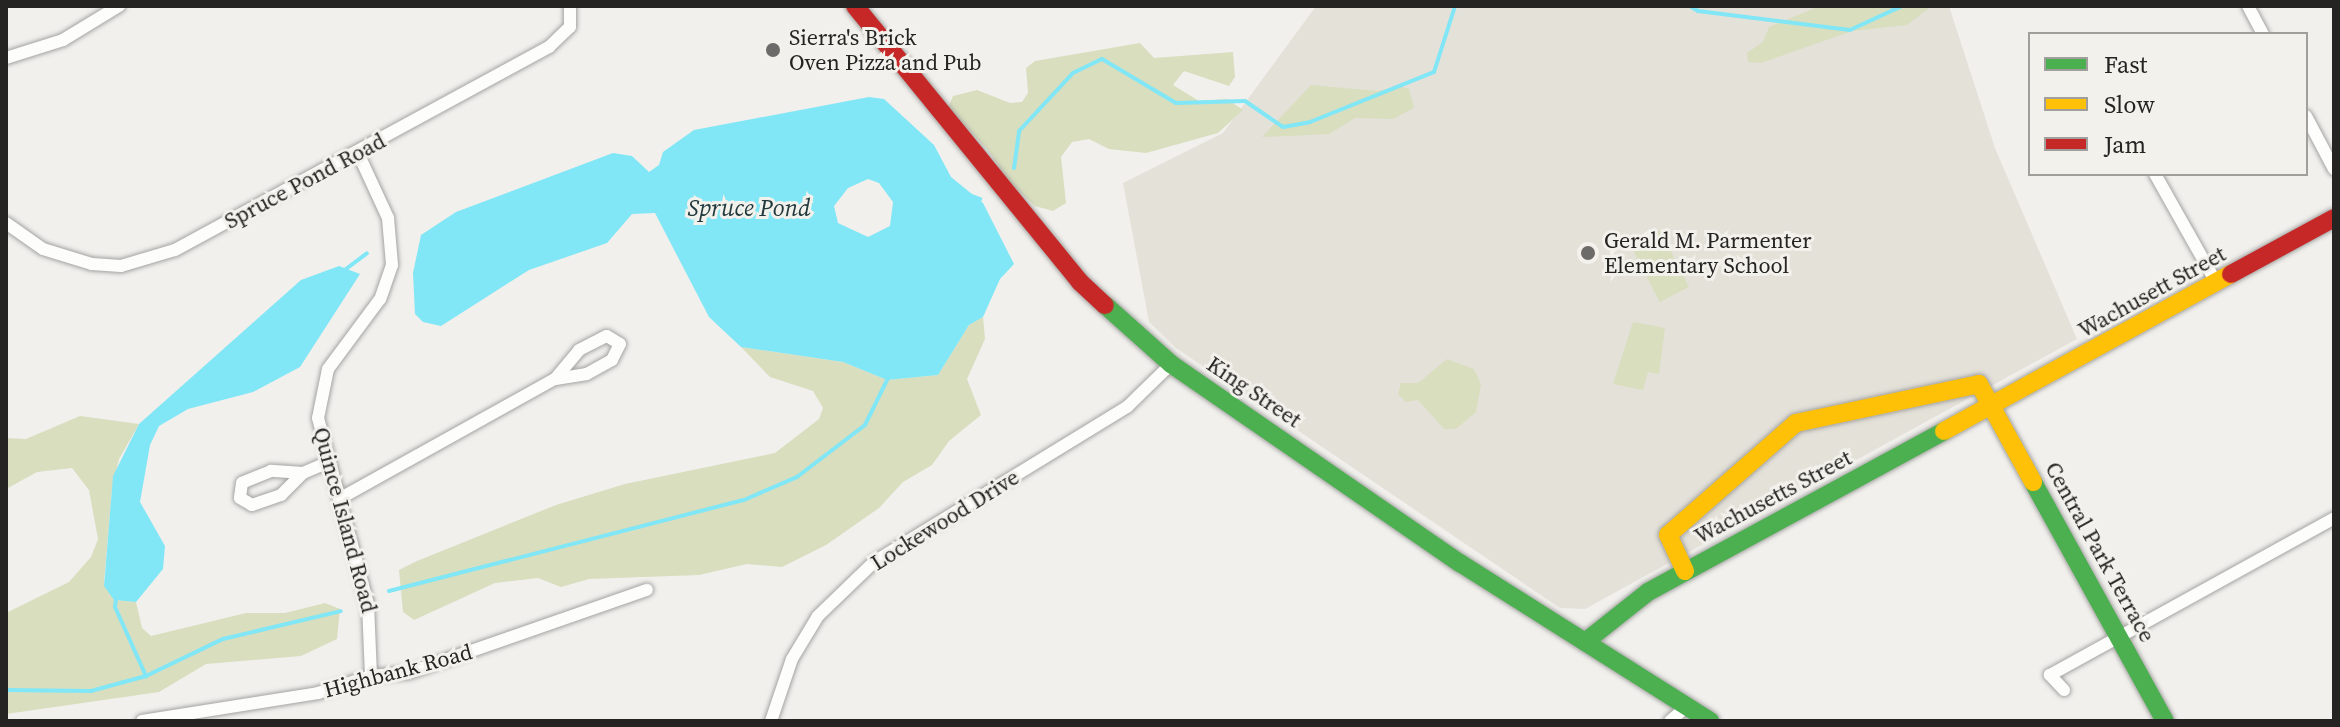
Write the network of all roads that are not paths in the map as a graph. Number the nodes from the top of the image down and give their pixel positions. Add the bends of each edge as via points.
1 (119, 6) edge
2 (570, 6) edge
3 (855, 6) edge
4 (2248, 6) edge
5 (2262, 32) edge
6 (6, 58) edge
7 (2308, 120) edge
8 (358, 153) junction
9 (2334, 169) edge
10 (2156, 176) edge
11 (2334, 218) edge
12 (6, 223) edge
13 (2217, 284) junction
14 (1171, 364) junction
15 (555, 379) junction
16 (1993, 407) junction
17 (327, 463) junction
18 (303, 473) junction
19 (339, 499) junction
20 (2334, 518) edge
21 (1685, 571) junction
22 (647, 590) dead end
23 (2117, 633) junction
24 (1585, 642) junction
25 (371, 676) junction
26 (2064, 690) dead end
27 (1687, 706) junction
28 (142, 721) edge
29 (771, 721) edge
30 (1670, 721) edge
31 (1710, 721) edge
32 (2165, 721) edge

1 - 6 street via 63,40
2 - 8 street, Spruce Pond Road via 570,27 549,47
3 - 14 street, King Street via 1080,282
4 - 5 street
7 - 9 street
8 - 12 street, Spruce Pond Road via 175,250 121,266 92,264 43,249
8 - 17 street, Quince Island Road via 388,218 392,265 380,299 336,356 324,381 318,418
10 - 13 street
11 - 13 street, Wachusett Street
13 - 16 street, Wachusett Street
14 - 24 street, King Street
14 - 29 street, Lockewood Drive via 1127,407 874,562 818,616 792,659
15 - 15 street via 587,374 612,360 620,351 617,340 607,336 579,350
15 - 19 street
16 - 21 street, Wachusetts Street
16 - 21 street via 1979,384 1796,423 1668,535
16 - 23 street, Central Park Terrace
17 - 18 street
17 - 19 street, Quince Island Road
18 - 18 street via 281,495 255,505 239,495 242,483 271,471
19 - 25 street, Quince Island Road via 371,621
20 - 23 street
21 - 24 street, Wachusetts Street via 1648,592
22 - 25 street, Highbank Road via 421,669
23 - 26 street via 2050,675
23 - 32 street, Central Park Terrace
24 - 27 street, King Street
25 - 28 street, Highbank Road via 318,693
27 - 30 street
27 - 31 street, King Street

